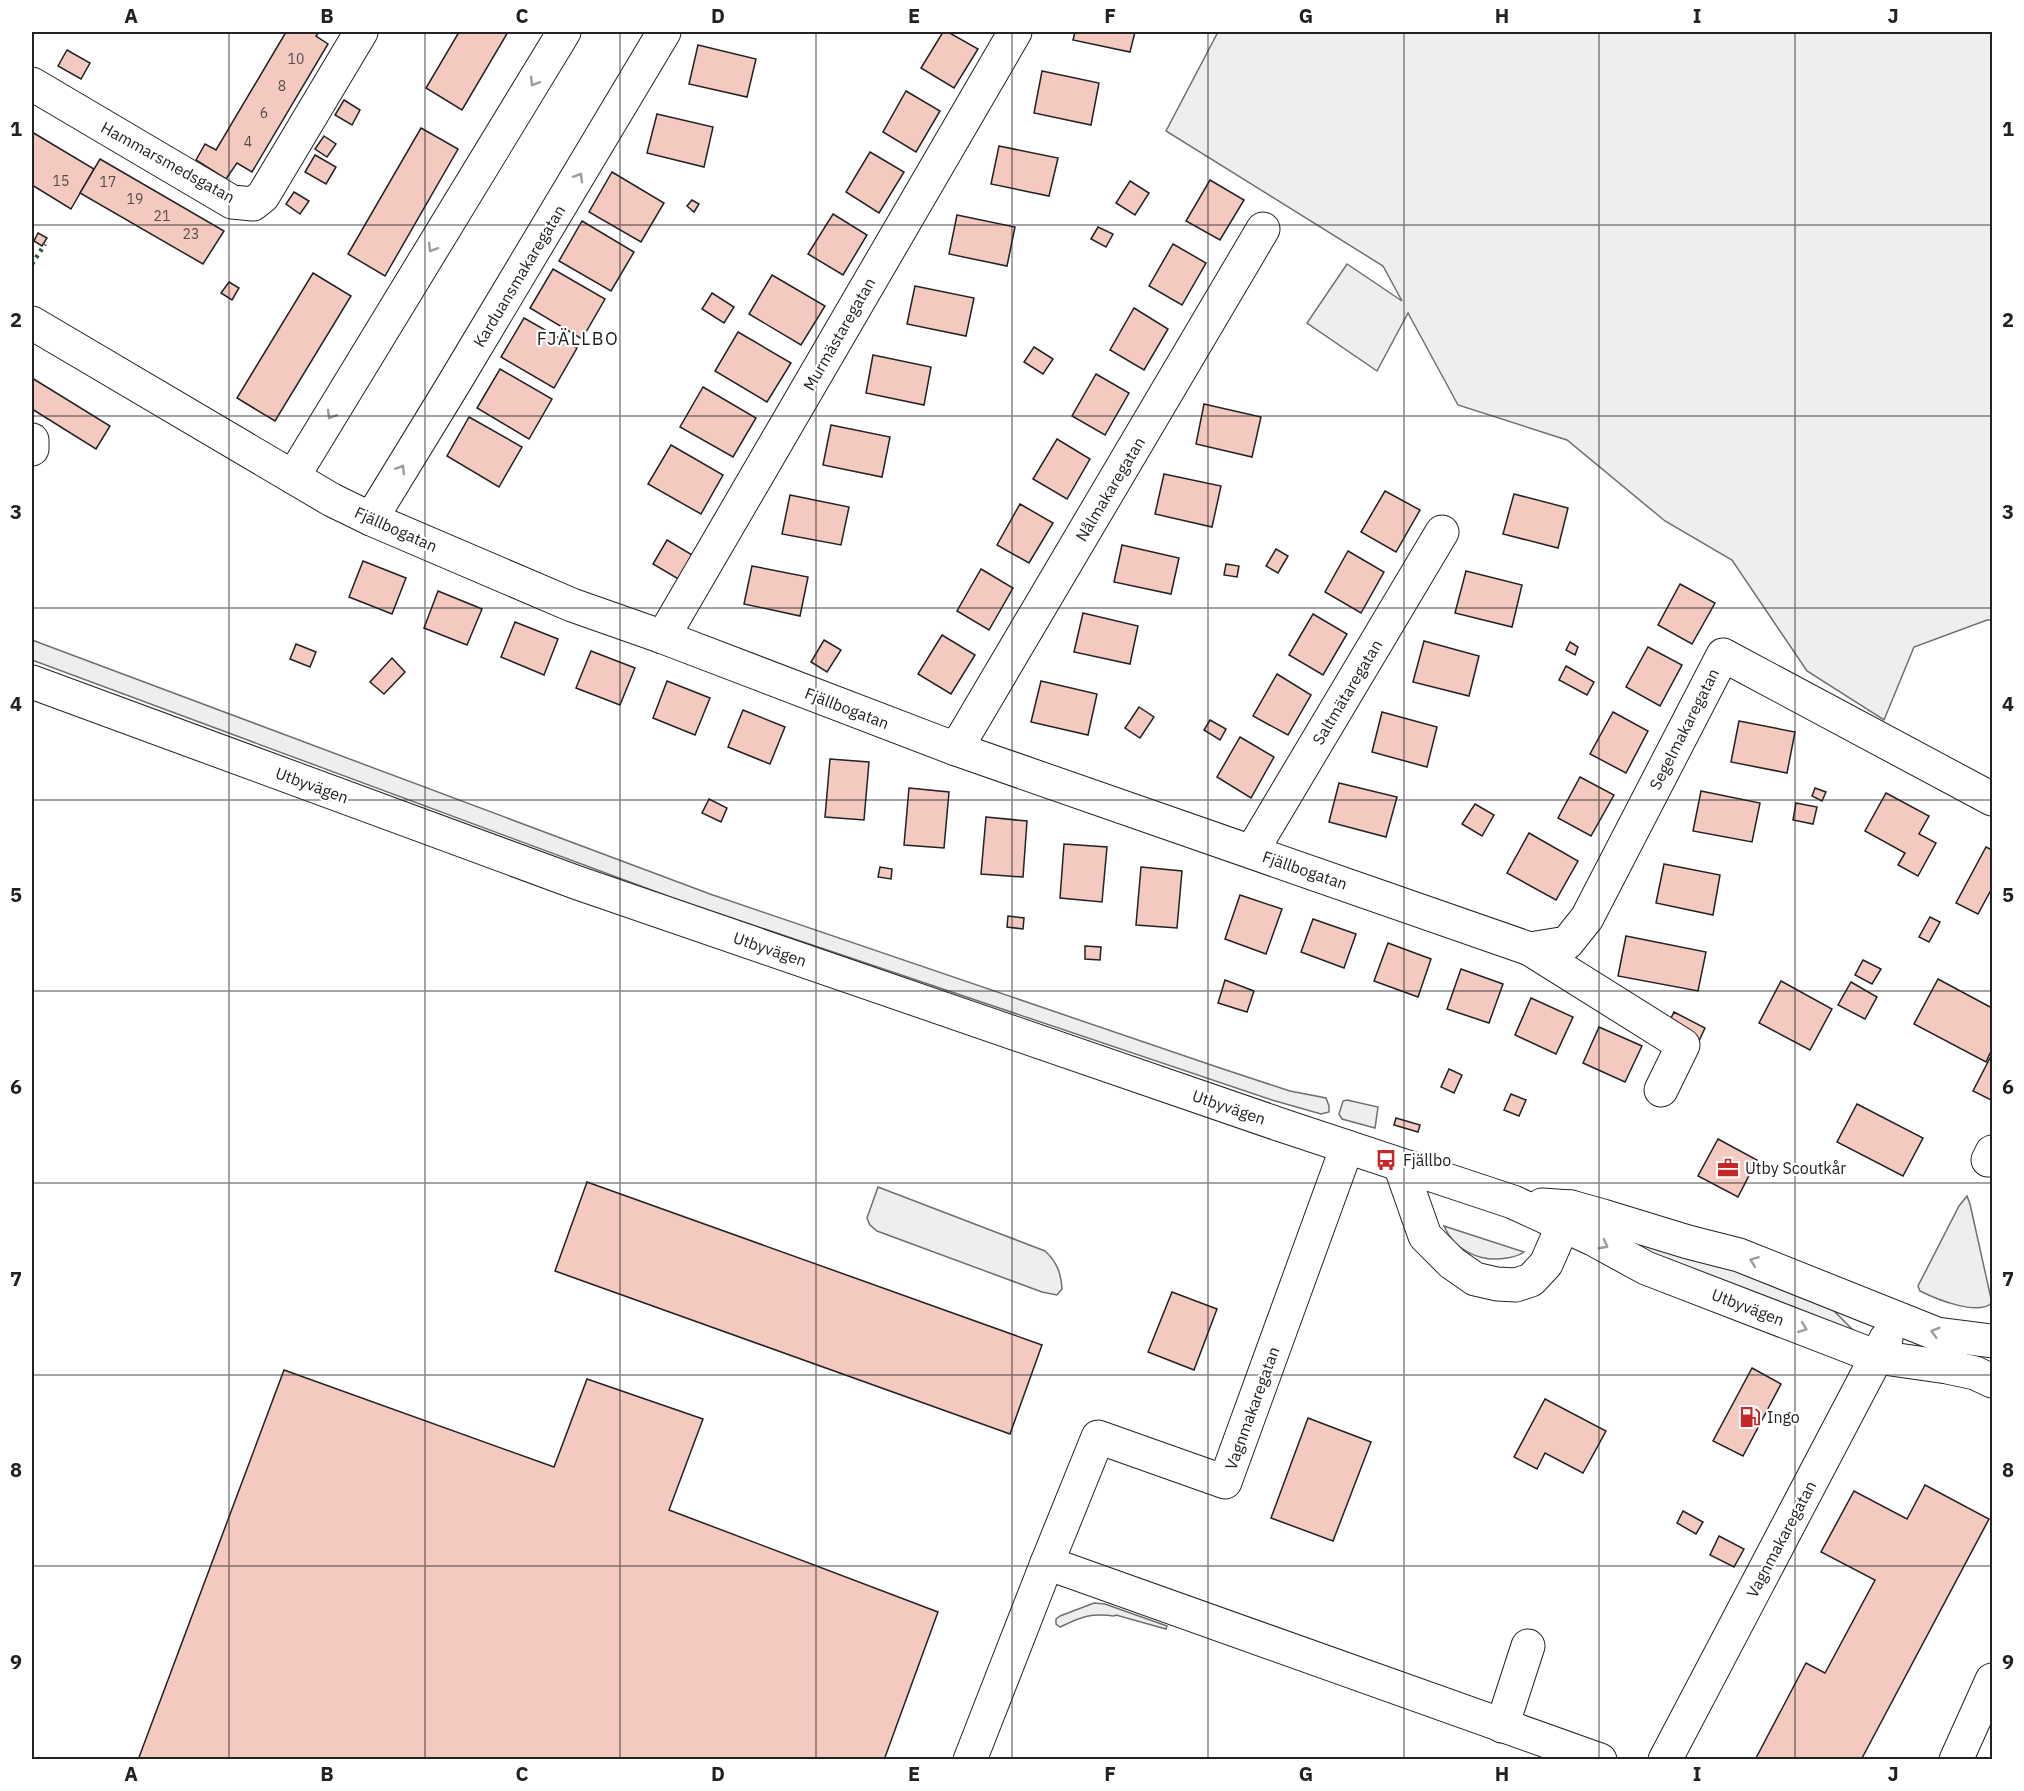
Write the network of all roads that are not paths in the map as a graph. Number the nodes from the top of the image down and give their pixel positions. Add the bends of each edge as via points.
1 (362, 32) edge
2 (564, 32) edge
3 (664, 32) edge
4 (1015, 32) edge
5 (32, 84) edge
6 (1263, 229) dead end
7 (32, 324) edge
8 (32, 440) edge
9 (32, 449) edge
10 (293, 477) junction
11 (371, 519) junction
12 (1442, 532) dead end
13 (663, 637) junction
14 (32, 682) edge
15 (956, 749) junction
16 (1992, 800) edge
17 (1252, 851) junction
18 (1530, 949) junction
19 (1661, 1090) dead end
20 (1347, 1147) junction
21 (1400, 1165) junction
22 (1567, 1217) junction
23 (1896, 1318) junction
24 (1992, 1341) edge
25 (1877, 1357) junction
26 (1992, 1381) edge
27 (1047, 1563) junction
28 (1528, 1646) dead end
29 (1992, 1680) edge
30 (1502, 1726) junction
31 (970, 1760) edge
32 (1600, 1760) edge
33 (1665, 1760) edge
34 (1956, 1760) edge

1 - 5 street, Hammarsmedsgatan via 263,196 253,204 232,202
2 -> 10 street
11 -> 3 street, Karduansmakaregatan
4 - 13 street, Murmästaregatan
6 - 15 street, Nålmakaregatan
7 - 10 street, Fjällbogatan
8 - 9 street
10 - 11 street, Fjällbogatan
11 - 13 street, Fjällbogatan via 572,605
12 - 17 street, Saltmätaregatan
13 - 15 street, Fjällbogatan
14 - 20 street, Utbyvägen via 578,883
15 - 17 street, Fjällbogatan
16 - 18 street, Segelmakaregatan via 1723,655 1587,918 1567,943
17 - 18 street, Fjällbogatan
18 - 19 street, Fjällbogatan via 1683,1045
20 - 21 street, Utbyvägen
20 - 27 street, Vagnmakaregatan via 1225,1482 1098,1437
21 - 22 street, Utbyvägen
21 - 22 street via 1425,1236 1475,1279 1516,1285 1531,1280 1546,1264
23 -> 22 street, Utbyvägen via 1739,1255
22 -> 25 street, Utbyvägen via 1593,1239 1646,1268
24 -> 23 street, Utbyvägen via 1937,1334
23 - 25 street, Vagnmakaregatan
25 - 26 street, Utbyvägen via 1947,1367
25 - 33 street, Vagnmakaregatan
27 - 30 street
27 - 31 street, Vagnmakaregatan
28 - 30 street
29 - 34 street
30 - 32 street

